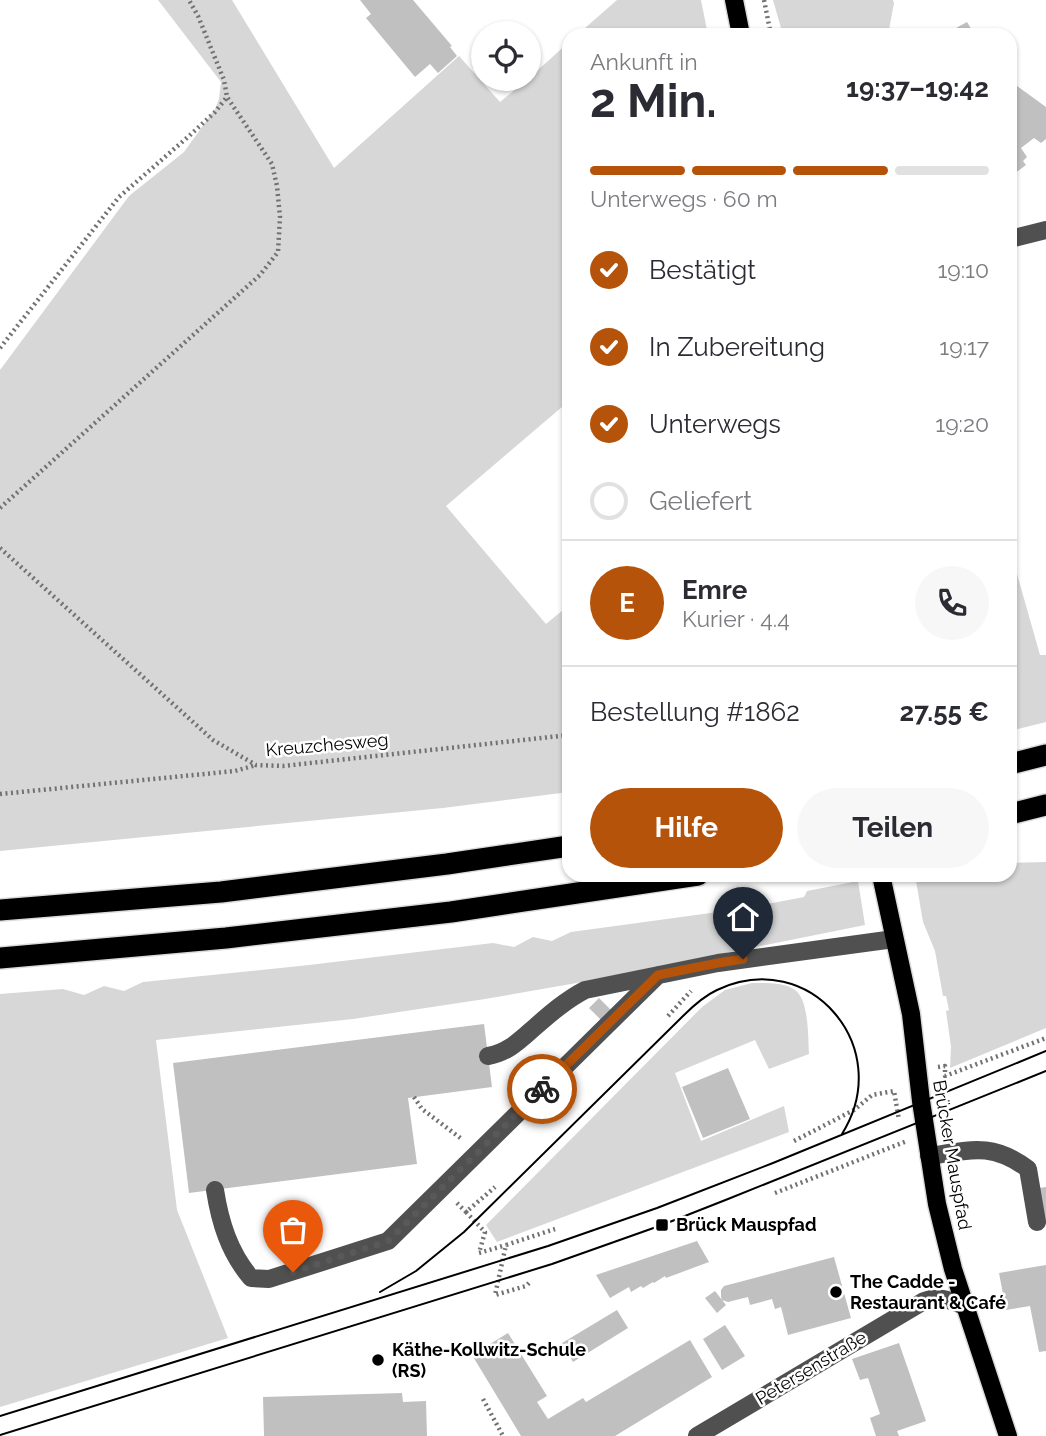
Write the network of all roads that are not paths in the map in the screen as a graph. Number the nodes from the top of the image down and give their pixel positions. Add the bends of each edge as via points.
1 (734, 0) edge
2 (740, 28) edge
3 (1046, 230) edge
4 (1017, 237) edge
5 (1046, 755) edge
6 (1017, 762) edge
7 (1046, 805) edge
8 (1017, 812) edge
9 (562, 847) edge
10 (651, 882) edge
11 (882, 882) edge
12 (0, 910) edge
13 (894, 939) junction
14 (0, 958) edge
15 (658, 975) junction
16 (488, 1056) dead end
17 (929, 1156) junction
18 (215, 1190) dead end
19 (1037, 1222) dead end
20 (965, 1306) junction
21 (697, 1436) edge
22 (1008, 1436) edge

1 - 2 main road
3 - 4 street
5 - 6 highway
7 - 8 highway
9 - 12 highway via 221,892
10 - 14 highway via 385,920
11 - 13 main road, Brücker Mauspfad
13 - 15 street
13 - 17 main road, Brücker Mauspfad via 911,1014
15 - 16 street via 585,989 503,1052
15 - 18 street via 388,1241 269,1279 251,1278 220,1222
17 - 19 street via 976,1149 1016,1160 1028,1169
17 - 20 main road, Brücker Mauspfad via 943,1233
20 - 21 street, Petersenstraße via 943,1298 924,1301
20 - 22 main road, Brücker Mauspfad

